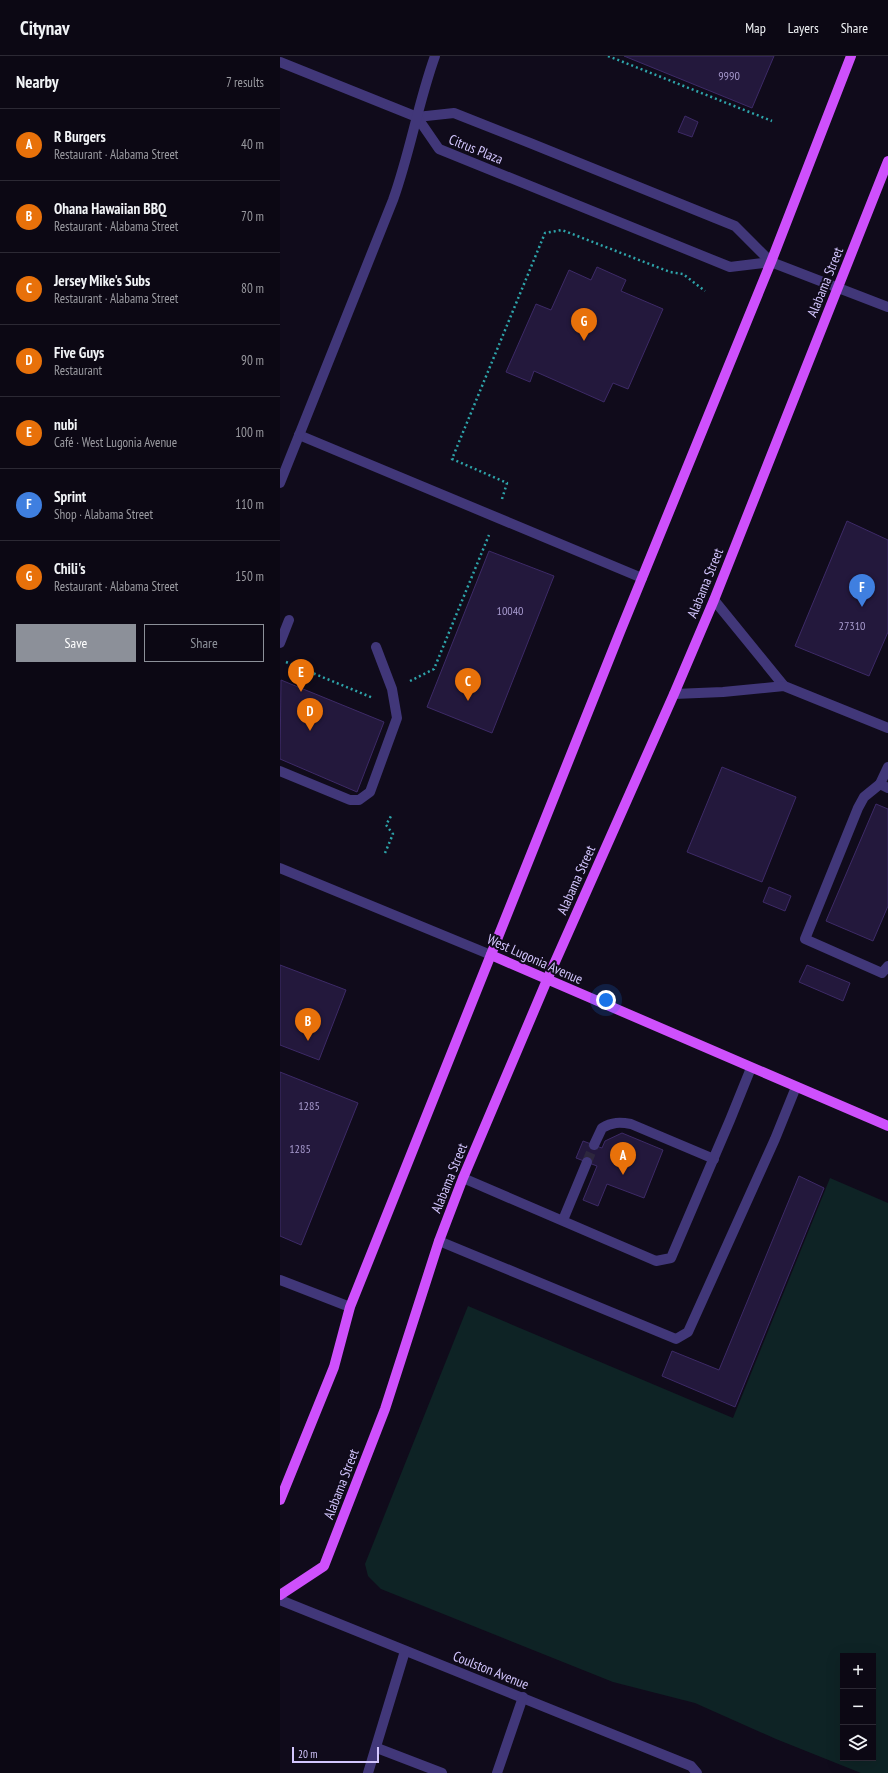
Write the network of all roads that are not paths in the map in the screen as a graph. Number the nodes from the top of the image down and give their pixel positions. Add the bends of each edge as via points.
1 (435, 56) edge
2 (851, 56) edge
3 (280, 62) edge
4 (417, 117) junction
5 (888, 161) edge
6 (771, 262) junction
7 (838, 287) junction
8 (888, 307) edge
9 (299, 435) junction
10 (280, 482) edge
11 (642, 578) junction
12 (714, 600) junction
13 (289, 620) dead end
14 (280, 643) edge
15 (376, 647) dead end
16 (784, 686) junction
17 (674, 694) junction
18 (888, 728) edge
19 (888, 767) edge
20 (280, 771) edge
21 (884, 786) edge
22 (280, 868) edge
23 (491, 955) junction
24 (888, 966) edge
25 (547, 980) junction
26 (751, 1068) junction
27 (796, 1087) junction
28 (888, 1126) edge
29 (594, 1145) tunnel mouth
30 (714, 1160) junction
31 (587, 1162) tunnel mouth
32 (463, 1178) junction
33 (563, 1220) junction
34 (439, 1241) junction
35 (280, 1280) edge
36 (350, 1307) junction
37 (280, 1500) edge
38 (280, 1595) edge
39 (280, 1600) edge
40 (405, 1650) junction
41 (523, 1697) junction
42 (377, 1748) junction
43 (694, 1770) edge
44 (368, 1773) edge
45 (442, 1773) edge
46 (497, 1773) edge

1 - 4 street
2 - 6 main road
3 - 4 street
4 - 6 street, Citrus Plaza via 454,113 735,226
4 - 6 street, Citrus Plaza via 439,149 730,266
4 - 9 street via 405,167 393,200
5 - 7 main road, Alabama Street
6 - 7 street, Citrus Plaza
6 - 11 main road
7 - 8 street, Citrus Plaza
7 - 12 main road, Alabama Street
9 - 10 street
9 - 11 street
11 - 23 main road
12 - 16 street
12 - 17 main road, Alabama Street
13 - 14 street
15 - 20 street via 392,689 397,718 370,792 365,798 350,800
16 - 17 street
16 - 18 street
17 - 25 main road, Alabama Street
19 - 21 street
21 - 24 street via 864,797 858,808 805,939 882,973
22 - 23 street, West Lugonia Avenue
23 - 25 main road, West Lugonia Avenue
23 - 36 main road
25 - 26 main road, West Lugonia Avenue
25 - 32 main road, Alabama Street
26 - 27 main road, West Lugonia Avenue
26 - 30 street
27 - 28 main road, West Lugonia Avenue
27 - 34 street via 688,1332 676,1339
29 - 30 street via 602,1128 611,1123 622,1122
30 - 33 street via 671,1258 656,1261
31 - 33 street
32 - 33 street
32 - 34 main road, Alabama Street
34 - 38 main road, Alabama Street via 385,1409 324,1566
35 - 36 street
36 - 37 main road via 334,1367
39 - 40 street, Coulston Avenue
40 - 41 street, Coulston Avenue
40 - 42 street
41 - 43 street, Coulston Avenue
41 - 46 street
42 - 44 street
42 - 45 street

